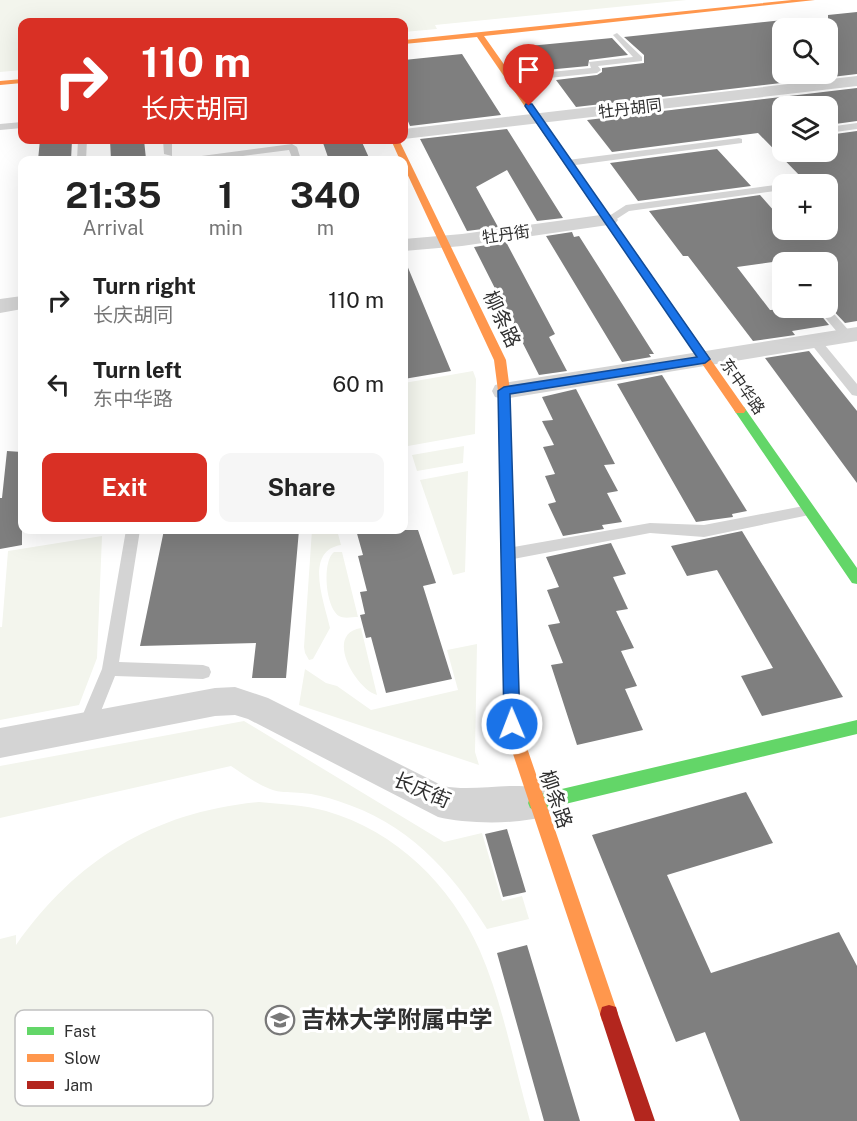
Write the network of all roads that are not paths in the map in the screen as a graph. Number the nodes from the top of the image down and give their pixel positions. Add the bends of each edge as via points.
1 (812, 0) edge
2 (479, 34) junction
3 (617, 35) dead end
4 (408, 42) edge
5 (510, 79) junction
6 (18, 81) edge
7 (857, 81) edge
8 (0, 83) edge
9 (538, 119) junction
10 (18, 126) edge
11 (857, 126) edge
12 (0, 129) edge
13 (838, 129) edge
14 (408, 134) edge
15 (739, 141) dead end
16 (168, 144) edge
17 (169, 154) dead end
18 (224, 156) edge
19 (295, 156) edge
20 (568, 163) junction
21 (408, 167) edge
22 (772, 189) edge
23 (772, 198) edge
24 (608, 220) junction
25 (444, 242) junction
26 (408, 245) edge
27 (18, 304) edge
28 (0, 306) edge
29 (834, 318) edge
30 (852, 335) edge
31 (815, 341) junction
32 (705, 359) junction
33 (504, 391) junction
34 (857, 392) edge
35 (809, 510) junction
36 (132, 534) edge
37 (508, 554) junction
38 (857, 579) edge
39 (110, 669) junction
40 (203, 672) dead end
41 (87, 726) junction
42 (857, 727) edge
43 (0, 743) edge
44 (536, 803) junction
45 (645, 1121) edge

1 - 2 street
2 - 4 street
2 - 5 street, 东中华路
3 - 5 lane via 639,59 592,64 597,70
5 - 9 street, 东中华路
6 - 8 street
7 - 9 street, 牡丹胡同
9 - 14 street, 牡丹胡同
9 - 20 street, 东中华路
10 - 12 lane
11 - 13 lane
15 - 20 lane
16 - 17 lane
18 - 19 lane via 292,147
20 - 24 street, 东中华路
21 - 25 street, 柳条路
22 - 24 lane via 626,208
23 - 24 lane
24 - 25 street, 牡丹街
24 - 32 street, 东中华路
25 - 26 street, 牡丹街
25 - 33 street, 柳条路 via 500,360
27 - 28 street
29 - 30 lane
30 - 31 street
31 - 32 street
31 - 34 lane
32 - 33 street
32 - 35 street, 东中华路
33 - 37 street, 柳条路
35 - 37 lane via 704,531 650,528
35 - 38 street, 东中华路
36 - 39 lane
37 - 44 street, 柳条路 via 512,724
39 - 40 lane
39 - 41 lane
41 - 43 street, 长庆街
41 - 44 street, 长庆街 via 235,701 257,708 438,801 460,806
42 - 44 street, 长庆街
44 - 45 street, 柳条路

